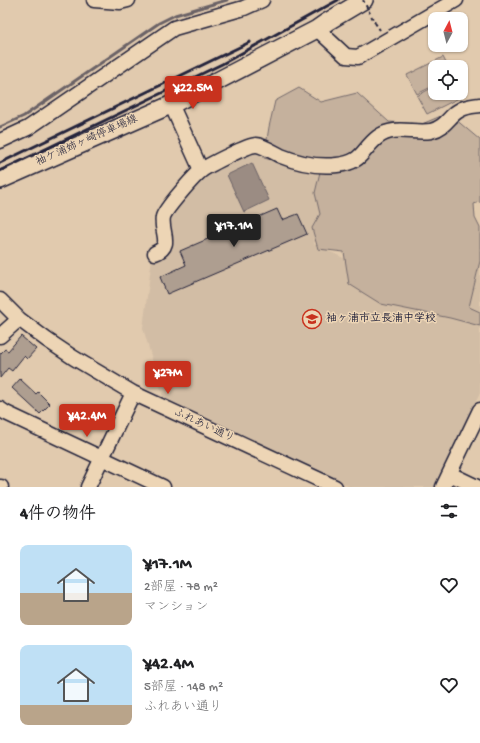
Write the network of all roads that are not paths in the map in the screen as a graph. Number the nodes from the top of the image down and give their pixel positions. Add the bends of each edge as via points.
1 (94, 0) edge
2 (128, 0) edge
3 (262, 0) edge
4 (364, 0) edge
5 (456, 0) edge
6 (317, 29) junction
7 (171, 104) junction
8 (480, 105) edge
9 (0, 141) edge
10 (201, 170) junction
11 (0, 180) edge
12 (155, 253) dead end
13 (0, 300) edge
14 (20, 319) junction
15 (0, 336) edge
16 (133, 393) junction
17 (0, 409) edge
18 (480, 410) edge
19 (102, 459) junction
20 (450, 474) junction
21 (154, 485) edge
22 (88, 487) edge
23 (335, 487) edge
24 (443, 487) edge
25 (477, 487) edge

1 - 2 street
3 - 9 street via 244,8 174,28 28,128
4 - 6 main road, 袖ケ浦姉ヶ崎停車場線
5 - 6 street via 358,56 346,56
6 - 7 main road, 袖ケ浦姉ヶ崎停車場線
7 - 10 street
7 - 11 main road, 袖ケ浦姉ヶ崎停車場線
8 - 10 street via 458,110 441,127 417,132 397,130 378,137 360,158 350,163 319,166 289,159 257,145 248,146
10 - 12 street via 163,216 165,246
13 - 14 street, ふれあい通り
14 - 15 street
14 - 16 street, ふれあい通り via 74,358
16 - 19 street
16 - 23 street, ふれあい通り
17 - 19 street
18 - 20 street
19 - 21 street
19 - 22 street
20 - 24 street
20 - 25 street

